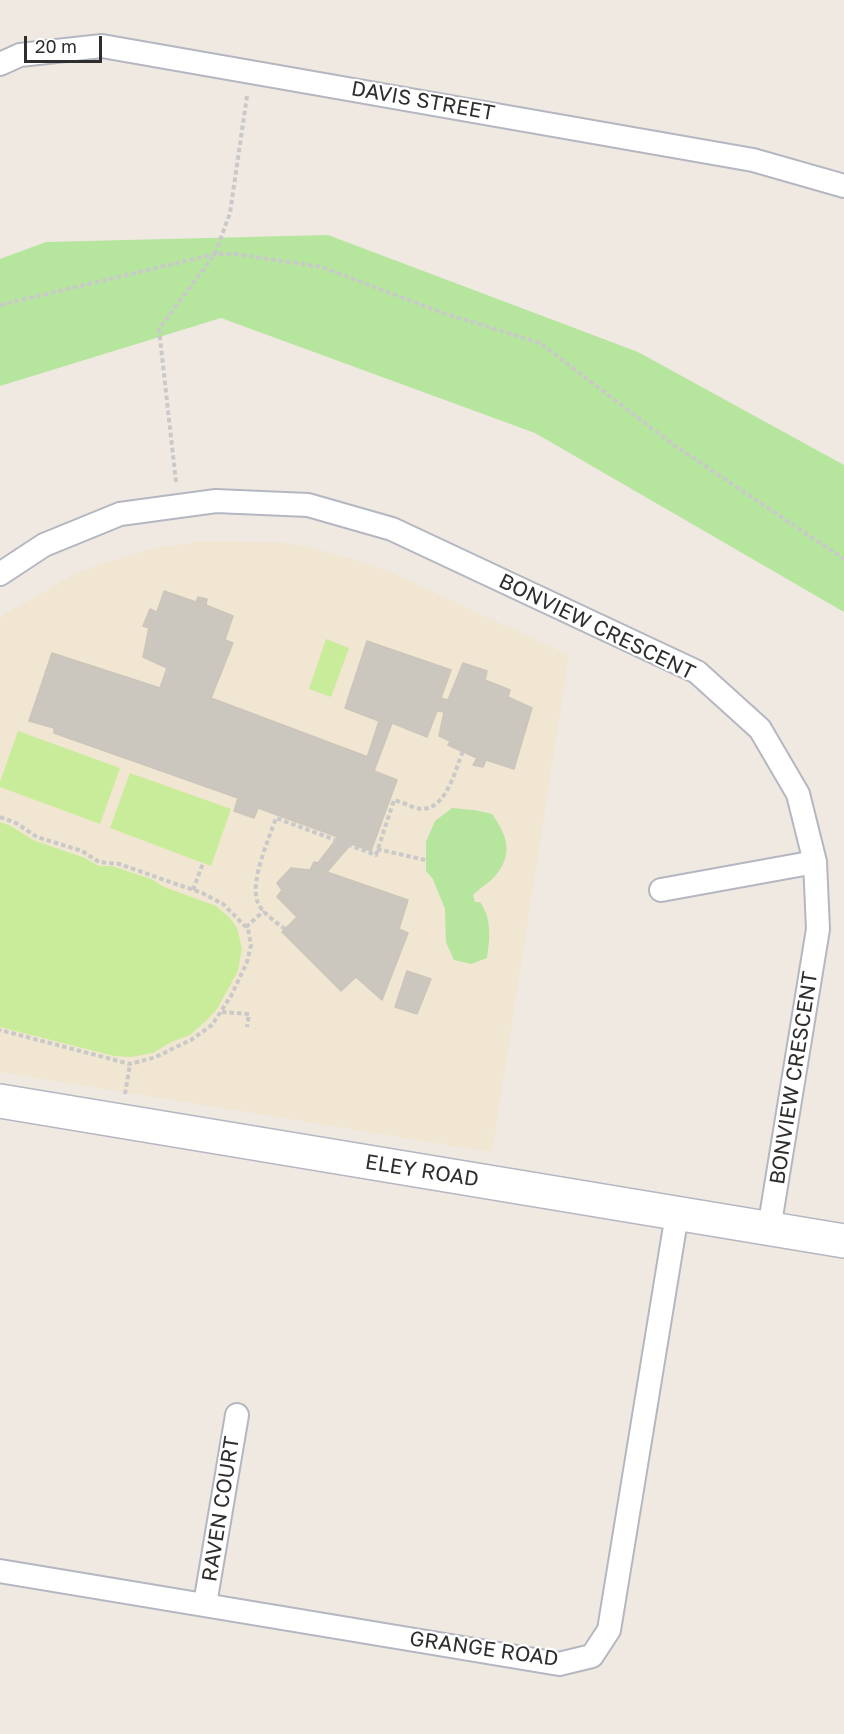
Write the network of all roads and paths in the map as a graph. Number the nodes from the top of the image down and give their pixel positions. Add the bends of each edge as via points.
1 (0, 64) edge
2 (251, 71) junction
3 (844, 186) edge
4 (214, 254) junction
5 (0, 305) edge
6 (179, 506) junction
7 (844, 559) edge
8 (0, 574) edge
9 (463, 751) dead end
10 (0, 818) edge
11 (377, 849) junction
12 (425, 860) dead end
13 (202, 862) dead end
14 (815, 862) junction
15 (193, 890) junction
16 (661, 890) dead end
17 (264, 911) junction
18 (246, 927) junction
19 (285, 929) dead end
20 (222, 1012) junction
21 (247, 1027) dead end
22 (0, 1030) edge
23 (0, 1101) edge
24 (677, 1214) junction
25 (769, 1228) junction
26 (844, 1242) edge
27 (237, 1414) dead end
28 (0, 1571) edge
29 (205, 1604) junction

1 - 2 street, DAVIS STREET via 20,56 102,46
2 - 3 street, DAVIS STREET via 753,160
2 - 4 path via 231,213
4 - 5 path
4 - 6 path via 159,329
4 - 7 path via 322,267 440,312 540,343 671,442
6 - 8 street, BONVIEW CRESCENT via 120,514 44,545
6 - 14 street, BONVIEW CRESCENT via 216,501 308,505 392,529 697,672 760,729 798,794
9 - 11 path via 441,800 420,809 394,800
10 - 15 path via 37,837 82,851 99,862 119,864
11 - 12 path
11 - 17 path via 375,855 276,818 256,881 258,905
13 - 15 path
14 - 16 street
14 - 25 street, BONVIEW CRESCENT via 818,929
15 - 18 path via 223,904
17 - 18 path
17 - 19 path
18 - 20 path via 251,945 247,962
20 - 21 path via 249,1014
20 - 22 path via 191,1040 156,1057 130,1064
23 - 24 main road, ELEY ROAD
24 - 25 main road, ELEY ROAD
24 - 29 street, GRANGE ROAD via 609,1630 592,1656 558,1664
25 - 26 main road, ELEY ROAD
27 - 29 street, RAVEN COURT
28 - 29 street, GRANGE ROAD

